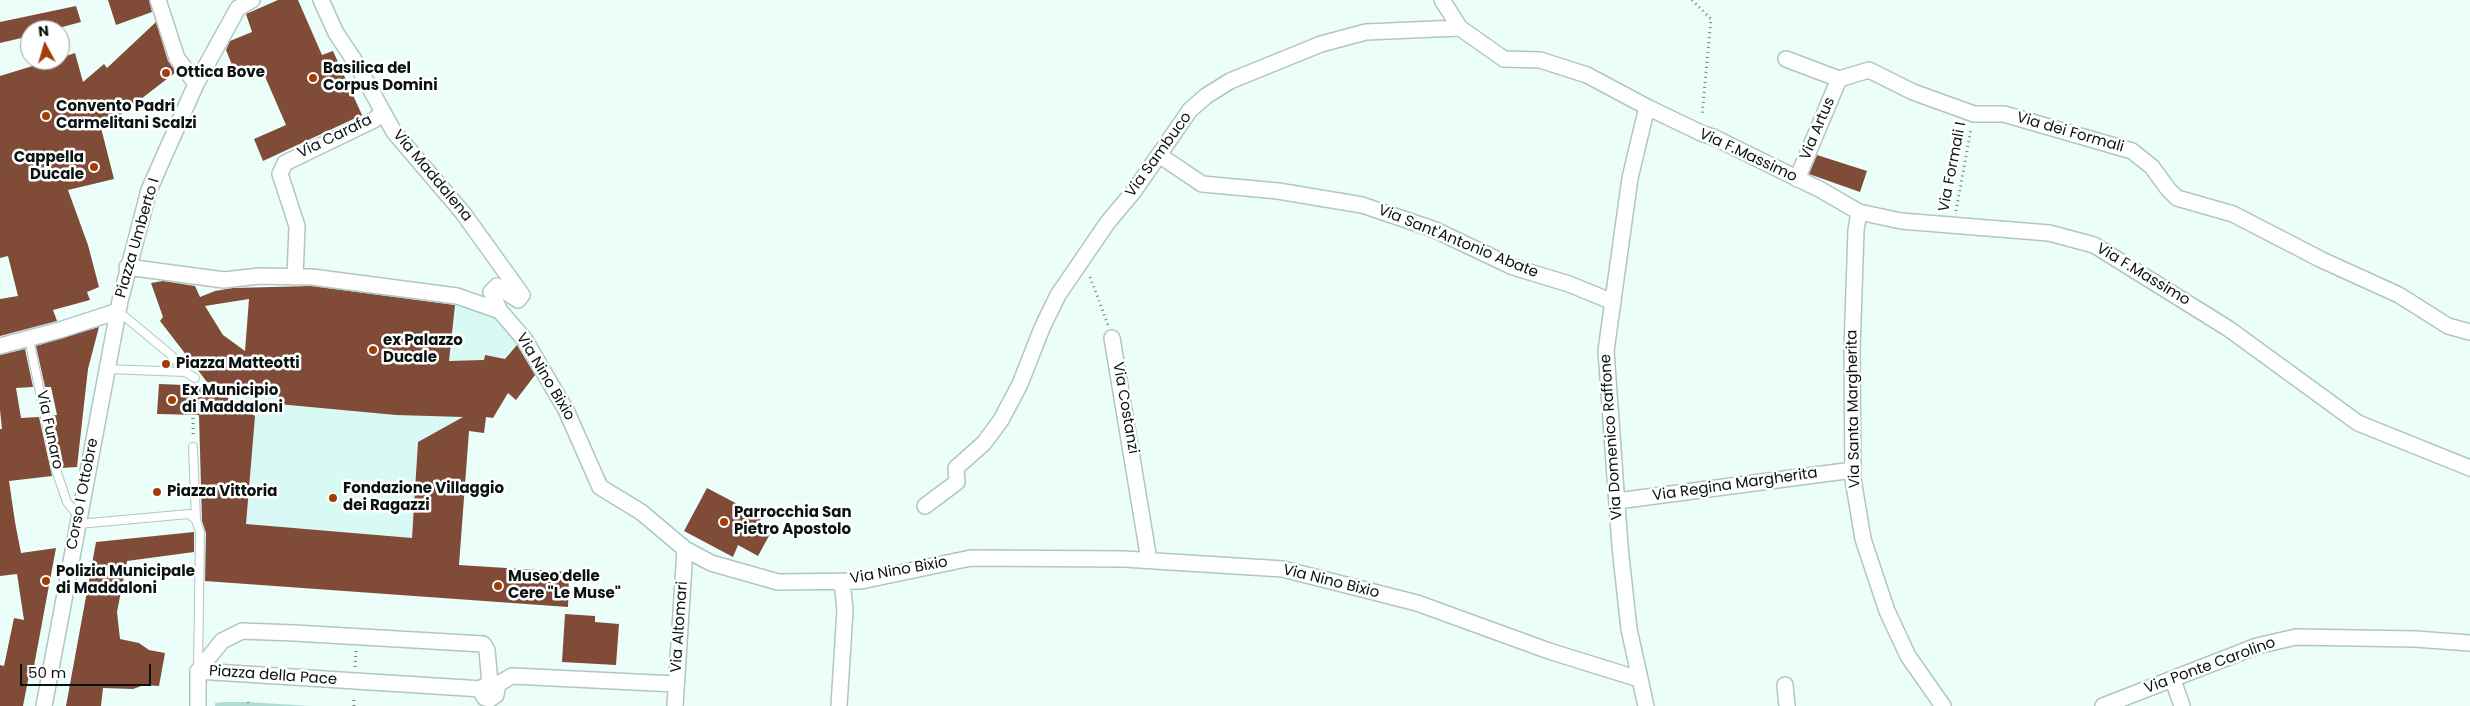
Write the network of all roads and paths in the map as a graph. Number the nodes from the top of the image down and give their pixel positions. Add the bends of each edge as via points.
1 (158, 0) edge
2 (252, 0) edge
3 (321, 0) edge
4 (1442, 0) edge
5 (1692, 0) edge
6 (1460, 28) junction
7 (1786, 60) dead end
8 (1839, 79) junction
9 (196, 84) junction
10 (1647, 107) junction
11 (383, 112) junction
12 (1974, 114) junction
13 (1701, 133) junction
14 (1159, 156) junction
15 (1798, 179) junction
16 (1859, 212) junction
17 (1953, 225) junction
18 (1082, 260) junction
19 (127, 267) junction
20 (295, 276) junction
21 (1613, 302) junction
22 (118, 311) junction
23 (500, 311) junction
24 (2470, 332) edge
25 (1112, 338) joint
26 (30, 339) junction
27 (0, 346) edge
28 (107, 369) junction
29 (185, 372) junction
30 (195, 378) joint
31 (193, 447) joint
32 (2470, 468) edge
33 (1853, 470) junction
34 (1617, 501) junction
35 (925, 506) dead end
36 (78, 520) junction
37 (196, 520) junction
38 (685, 549) junction
39 (1149, 560) junction
40 (842, 581) junction
41 (2470, 643) edge
42 (198, 671) junction
43 (1639, 679) junction
44 (2173, 680) junction
45 (676, 684) junction
46 (1785, 684) dead end
47 (489, 687) junction
48 (44, 706) edge
49 (198, 706) edge
50 (675, 706) edge
51 (839, 706) edge
52 (1646, 706) edge
53 (1787, 706) edge
54 (1943, 706) edge
55 (2103, 706) edge
56 (2182, 706) edge

1 - 9 street via 178,58
2 - 9 street, Piazza Umberto I via 238,8
3 - 11 street, Via Maddalena via 336,33
4 - 6 street
5 - 13 path via 1711,19
6 - 10 street via 1504,59 1540,60 1562,66 1587,75
6 - 14 street, Via Sambuco via 1366,32 1321,44 1230,81 1190,110
7 - 8 street
8 - 12 street, Via dei Formali via 1869,70 1913,92
8 - 15 street, Via Artus
9 - 19 street, Piazza Umberto I via 149,190
10 - 13 street, Via F.Massimo
10 - 21 street, Via Domenico Raffone via 1630,178
11 - 20 street, Via Carafa via 374,120 285,162 280,174 297,226
11 - 23 street, Via Maddalena via 394,132 486,242 522,295 518,300 497,286 491,292
12 - 17 path, Via Formali I
12 - 24 street, Via dei Formali via 2004,114 2132,151 2152,167 2177,198 2233,214 2399,295 2448,326
13 - 15 street, Via F.Massimo
14 - 18 street, Via Sambuco
14 - 21 street, Via Sant'Antonio Abate via 1202,184 1278,191 1362,205 1433,229 1513,267
15 - 16 street, Via F.Massimo
16 - 17 street, Via F.Massimo via 1901,221
16 - 33 street, Via Santa Margherita via 1852,350
17 - 32 street, Via F.Massimo via 2049,234 2094,245 2230,329 2358,423
18 - 25 path via 1094,284
18 - 35 street, Via Sambuco via 1058,295 1001,420 984,444 956,468 956,482
19 - 20 street via 224,280
19 - 22 street, Piazza Umberto I
20 - 23 street via 457,296
21 - 34 street, Via Domenico Raffone via 1606,351
22 - 26 street
22 - 28 street, Corso I Ottobre
22 - 29 lane via 172,355
23 - 38 street, Via Nino Bixio via 525,340 566,410 600,487 641,512
25 - 39 street, Via Costanzi
26 - 27 street
26 - 36 lane, Via Funaro via 56,470 67,502
28 - 29 lane
28 - 36 street, Corso I Ottobre
29 - 30 lane
30 - 31 path
31 - 37 lane
33 - 34 street, Via Regina Margherita
33 - 54 street, Via Santa Margherita via 1863,539 1887,611 1908,656
34 - 43 street, Via Domenico Raffone via 1629,629
36 - 37 lane via 189,514
36 - 48 street, Corso I Ottobre
37 - 42 lane via 200,533
38 - 40 street, Via Nino Bixio via 711,563 778,582
38 - 45 street, Via Altomari
39 - 40 street, Via Nino Bixio via 971,558 861,581
39 - 43 street, Via Nino Bixio via 1283,569 1416,603 1549,651
40 - 51 street via 844,610
41 - 44 street, Via Ponte Carolino via 2296,637 2257,646
42 - 47 street, Piazza della Pace
42 - 47 street, Piazza della Pace via 222,641 242,631 294,632 483,644 487,650
42 - 49 street
43 - 52 street, Via Domenico Raffone
44 - 55 street, Via Ponte Carolino
44 - 56 street
45 - 47 street via 512,676
45 - 50 street, Via Altomari
46 - 53 street

